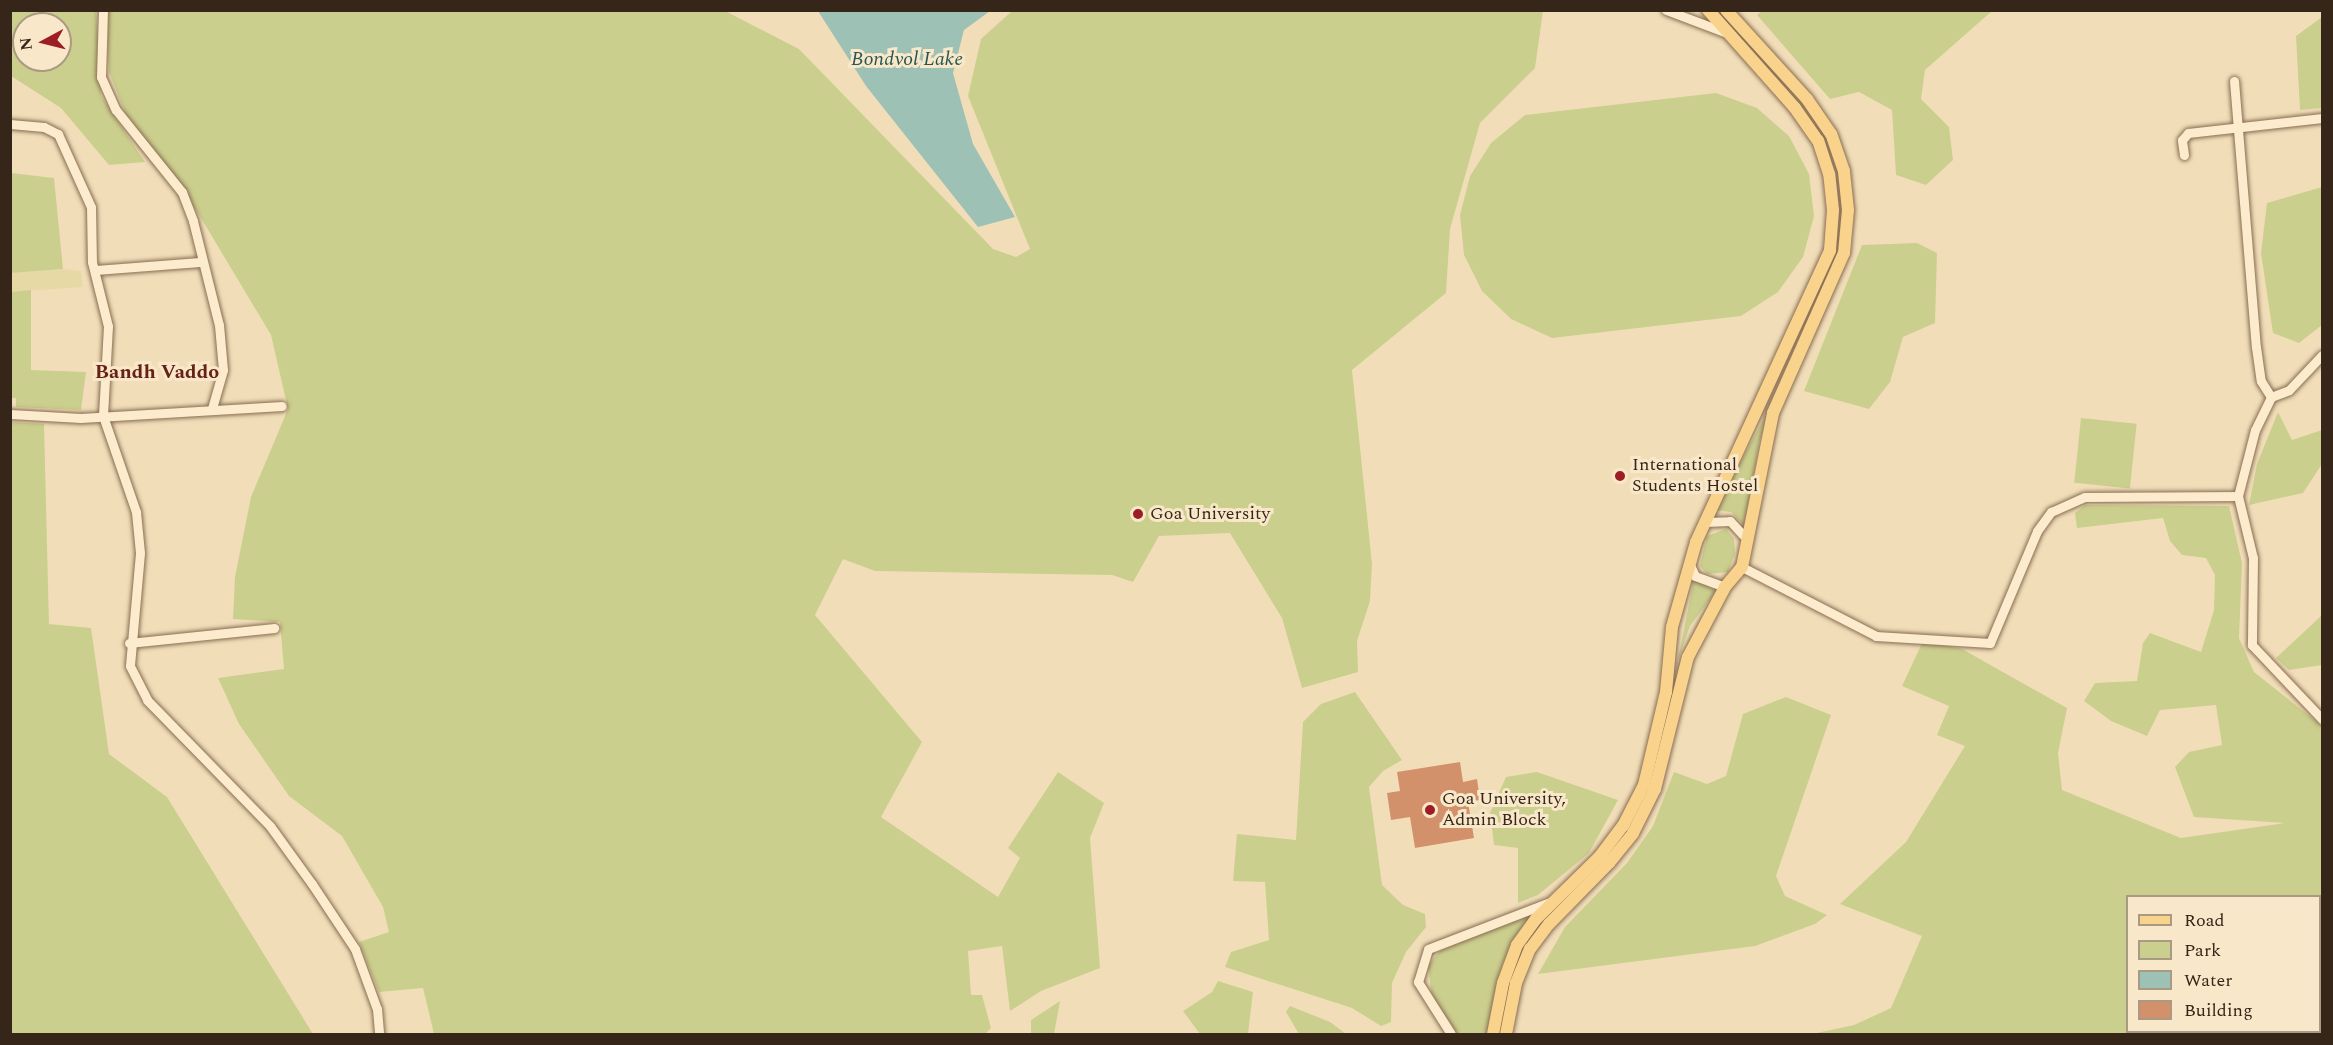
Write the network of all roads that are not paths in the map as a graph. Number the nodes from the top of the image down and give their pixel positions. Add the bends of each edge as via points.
1 (103, 10) edge
2 (1666, 10) edge
3 (1708, 10) edge
4 (1728, 23) edge
5 (2234, 81) dead end
6 (2322, 118) edge
7 (10, 124) edge
8 (2238, 128) junction
9 (2184, 155) dead end
10 (202, 262) junction
11 (97, 270) junction
12 (2322, 355) edge
13 (2271, 397) junction
14 (282, 406) dead end
15 (212, 408) junction
16 (10, 414) edge
17 (103, 416) junction
18 (2238, 496) junction
19 (1705, 522) junction
20 (1743, 535) joint
21 (1746, 552) junction
22 (1689, 563) junction
23 (1742, 567) junction
24 (1725, 587) junction
25 (274, 628) dead end
26 (129, 643) junction
27 (2322, 719) edge
28 (1554, 901) junction
29 (379, 1035) edge
30 (1450, 1035) edge
31 (1493, 1035) edge
32 (1506, 1035) edge

1 - 10 street via 100,76 116,110 182,192
2 - 4 street
3 - 4 main road
4 - 19 main road via 1818,141 1829,174 1833,210 1830,250 1819,282
4 - 21 main road via 1807,99 1831,135 1844,171 1848,210 1844,253 1833,288 1773,413
5 - 8 street
6 - 8 street
7 - 11 street via 44,127 66,143 90,207 92,262
8 - 9 street via 2188,133 2182,140
8 - 13 street via 2256,347 2261,381
10 - 11 street
10 - 15 street via 219,326 224,370
11 - 17 street via 108,326
12 - 13 street via 2289,390
13 - 18 street via 2255,430
14 - 15 street
15 - 17 street
16 - 17 street
17 - 26 street via 136,512 138,591
18 - 23 street via 2085,497 2051,512 2037,531 1989,643 1876,636
18 - 27 street via 2253,558 2252,645
19 - 20 street via 1730,521
19 - 22 main road
20 - 21 main road
21 - 23 main road
22 - 24 street via 1695,576
22 - 28 main road via 1672,627 1658,742 1644,785 1606,848
23 - 24 main road
24 - 32 main road via 1688,657 1669,745 1644,814 1609,863 1530,949 1516,983
25 - 26 street
26 - 29 street via 130,666 147,700 270,826 355,950 377,1009
28 - 30 street via 1428,949 1418,982
28 - 31 main road via 1517,945 1503,983

